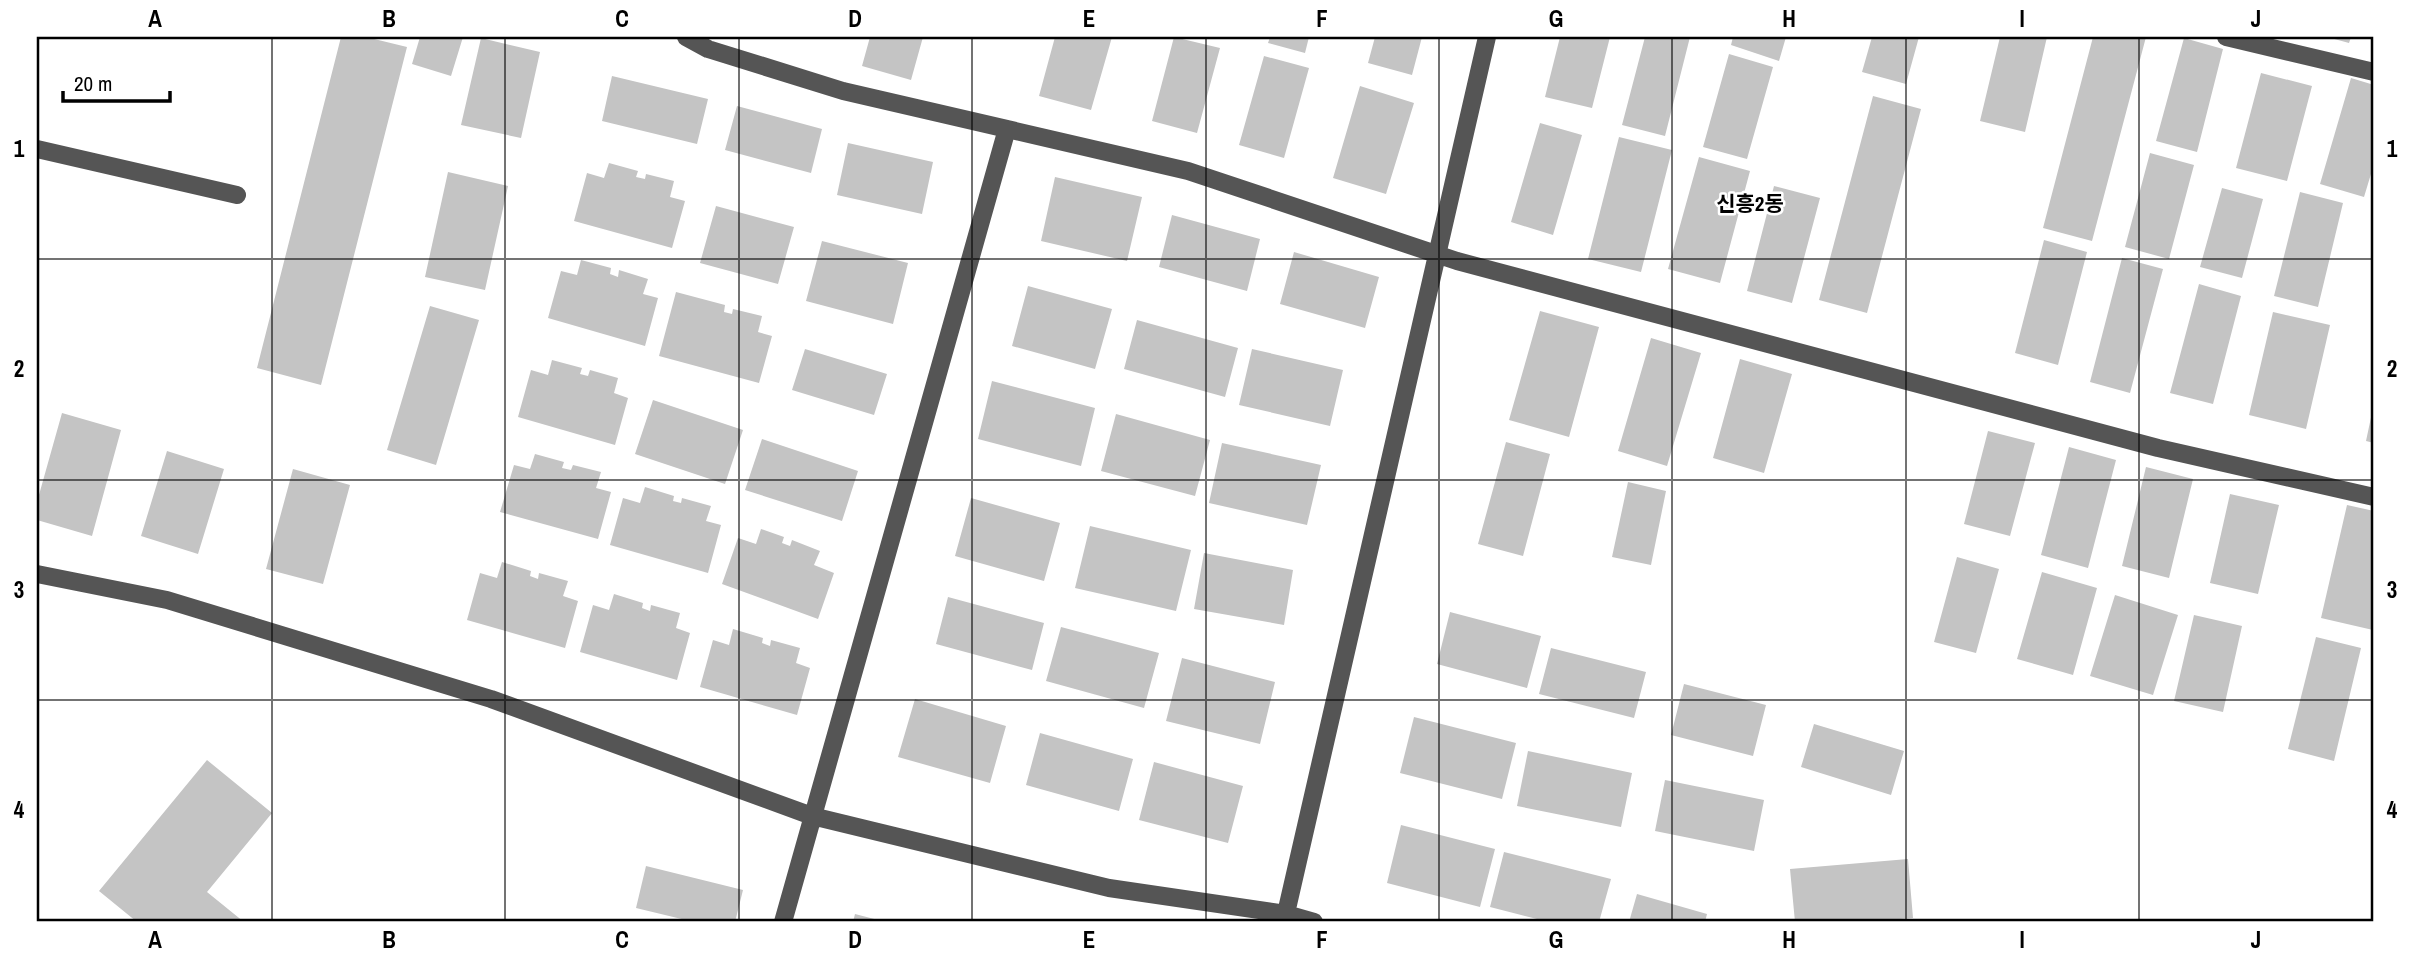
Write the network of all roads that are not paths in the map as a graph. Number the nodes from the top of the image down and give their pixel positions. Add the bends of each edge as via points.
1 (685, 37) edge
2 (1487, 37) edge
3 (2226, 37) edge
4 (2374, 72) edge
5 (1007, 129) junction
6 (37, 149) edge
7 (237, 195) dead end
8 (1438, 255) junction
9 (2374, 497) edge
10 (37, 574) edge
11 (812, 816) junction
12 (1284, 918) edge
13 (783, 922) edge
14 (1314, 922) edge

1 - 5 street via 708,49 843,91
2 - 8 street
3 - 4 street
5 - 8 street via 1188,172
5 - 11 street
6 - 7 street
8 - 9 street via 2158,447
8 - 12 street
10 - 11 street via 167,600 491,699
11 - 12 street via 1109,888
11 - 13 street
12 - 14 street

